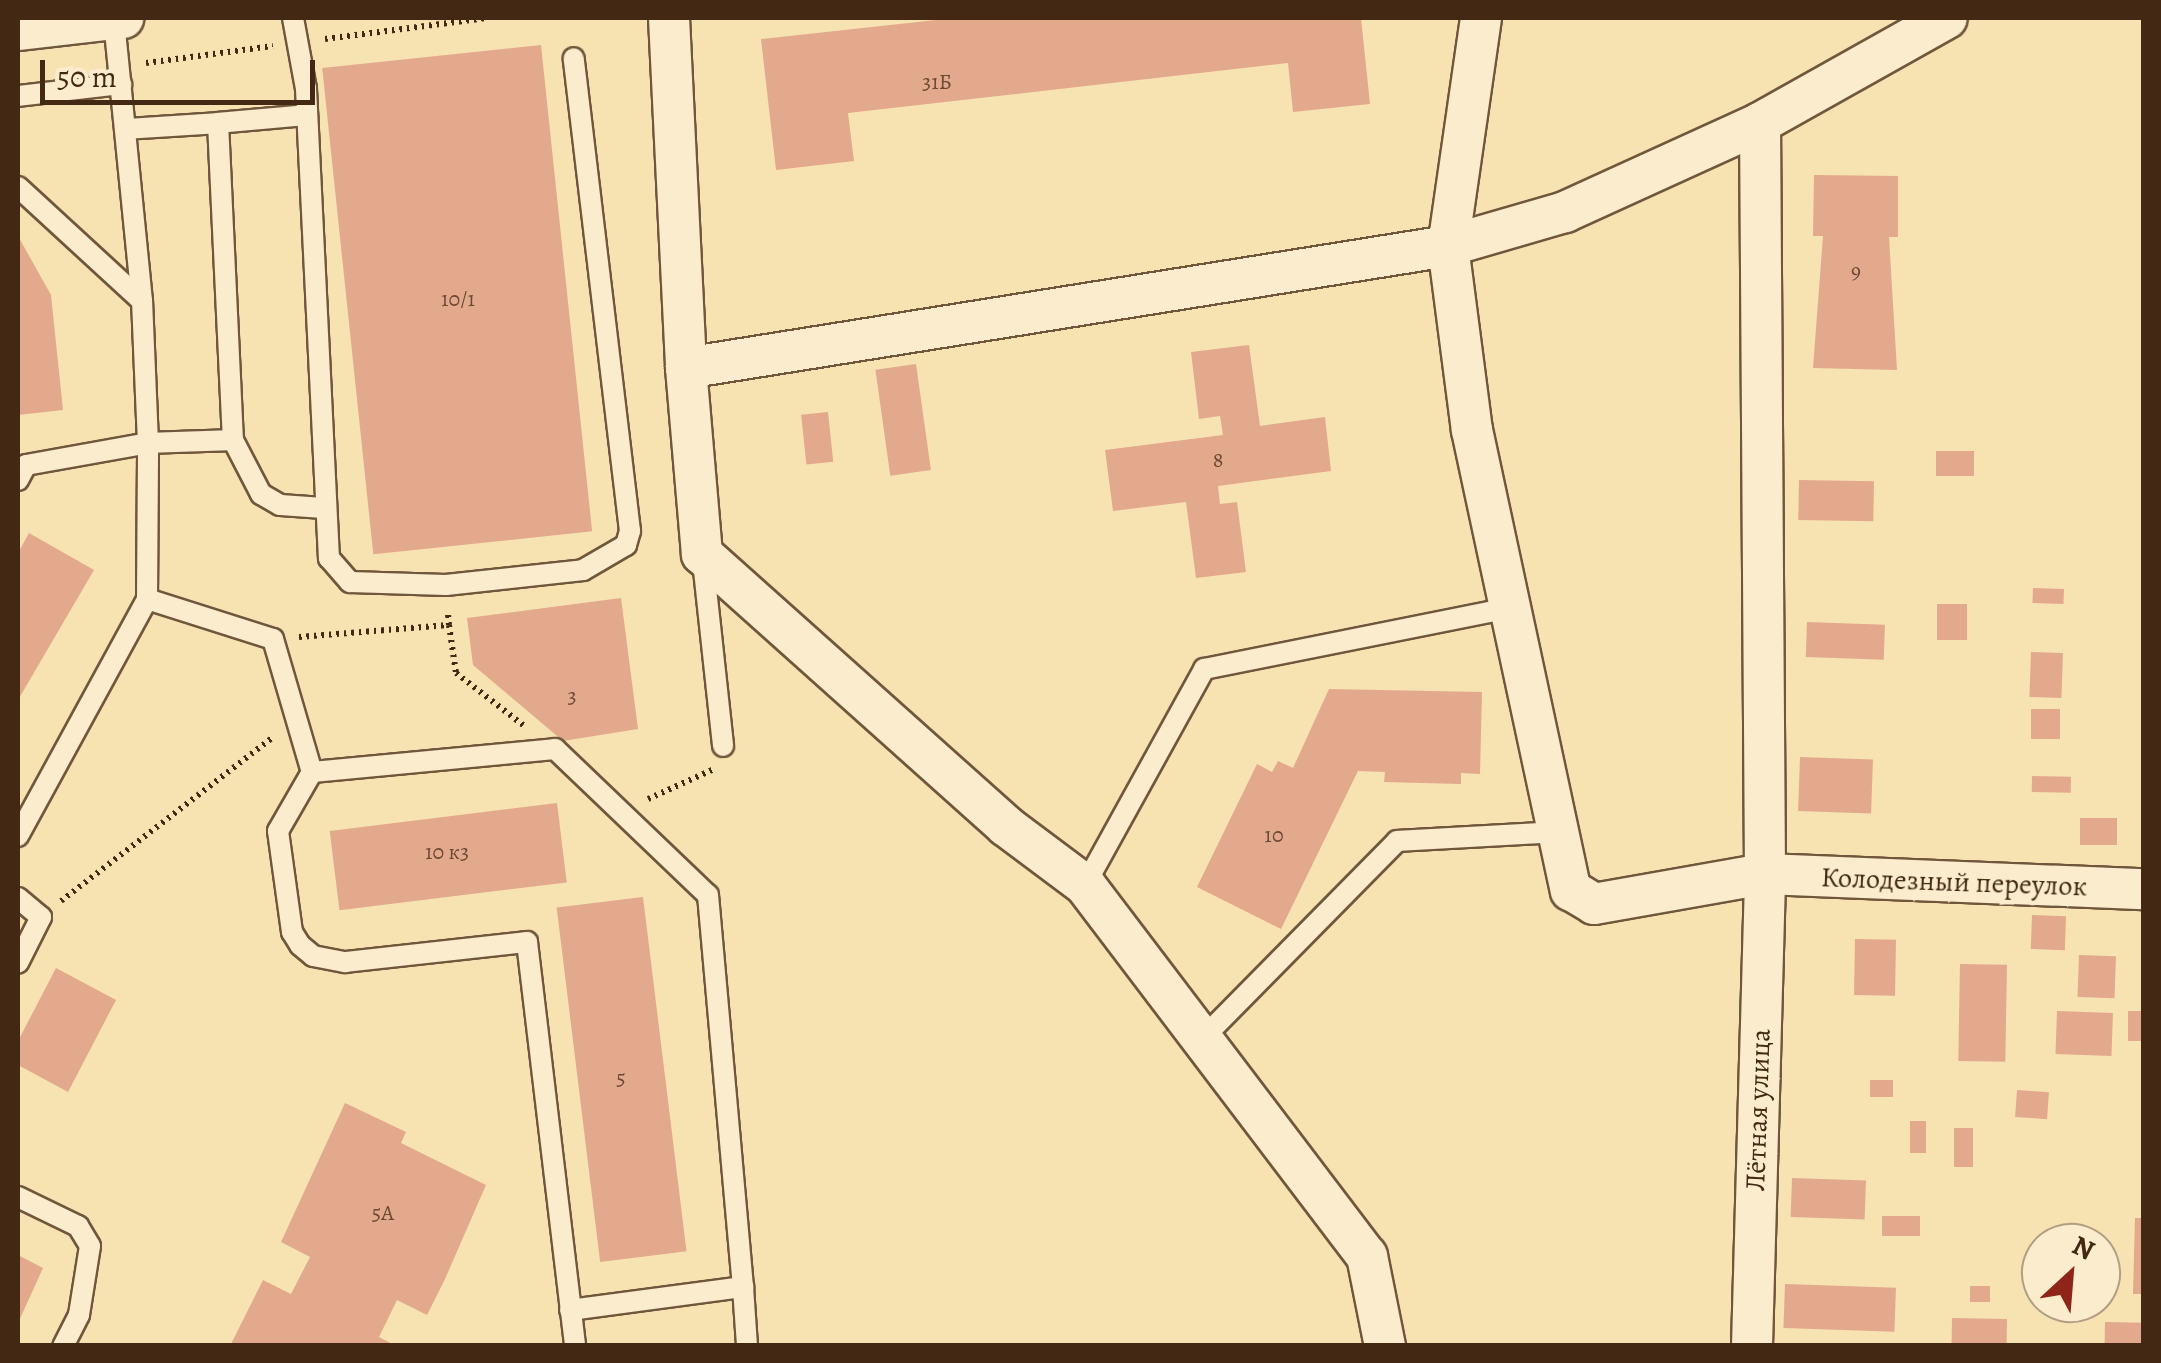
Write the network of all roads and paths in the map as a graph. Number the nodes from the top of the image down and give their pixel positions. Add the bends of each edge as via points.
1 (114, 18) edge
2 (123, 18) edge
3 (293, 18) edge
4 (487, 18) edge
5 (669, 18) edge
6 (1481, 18) edge
7 (1947, 18) edge
8 (18, 30) edge
9 (297, 43) junction
10 (574, 58) dead end
11 (120, 75) junction
12 (18, 96) edge
13 (307, 115) junction
14 (218, 123) junction
15 (1760, 123) junction
16 (126, 129) junction
17 (18, 187) edge
18 (1448, 246) junction
19 (142, 301) junction
20 (686, 368) junction
21 (233, 440) junction
22 (148, 443) junction
23 (18, 480) edge
24 (324, 508) junction
25 (702, 554) junction
26 (446, 586) junction
27 (147, 599) junction
28 (1510, 608) junction
29 (449, 625) junction
30 (273, 639) junction
31 (300, 716) junction
32 (723, 746) joint
33 (555, 749) junction
34 (312, 772) junction
35 (620, 811) junction
36 (1558, 832) junction
37 (18, 836) edge
38 (1765, 874) junction
39 (1084, 885) junction
40 (2144, 889) edge
41 (18, 898) edge
42 (41, 917) junction
43 (18, 963) edge
44 (1202, 1040) junction
45 (18, 1198) edge
46 (743, 1287) junction
47 (570, 1310) junction
48 (63, 1346) edge
49 (575, 1346) edge
50 (747, 1346) edge
51 (1384, 1346) edge
52 (1752, 1346) edge

1 - 2 street
1 - 8 street
1 - 11 lane
3 - 9 lane
4 - 9 path
5 - 20 street
6 - 18 street, Колодезный переулок
7 - 15 street
9 - 11 path
9 - 13 lane
10 - 26 lane via 630,531 626,545 602,565
11 - 12 lane
11 - 16 lane
13 - 14 lane
13 - 24 lane
14 - 16 lane
14 - 21 lane
15 - 18 street via 1565,212
15 - 38 street, Лётная улица
16 - 19 lane
17 - 19 lane
18 - 20 street
18 - 28 street, Колодезный переулок via 1472,430
19 - 22 lane
20 - 25 street
21 - 22 lane
21 - 24 lane via 261,494 280,505
22 - 23 lane via 26,465
22 - 27 lane
24 - 26 lane via 329,558 350,582
25 - 32 lane
25 - 39 street via 1006,826
26 - 29 path
27 - 30 lane
27 - 37 lane
28 - 36 street, Колодезный переулок
28 - 39 lane via 1204,670
29 - 30 path
29 - 33 path via 456,674
30 - 31 lane
31 - 34 lane
31 - 42 path
32 - 35 path via 713,771
33 - 34 lane
33 - 35 lane
34 - 47 lane via 278,831 292,932 313,956 345,962 528,942
35 - 46 lane via 708,895
36 - 38 street, Колодезный переулок via 1571,890 1594,904
36 - 44 lane via 1396,841
38 - 40 street, Колодезный переулок
38 - 52 street, Лётная улица
39 - 44 street
41 - 42 lane
42 - 43 lane
44 - 51 street via 1367,1256
45 - 48 lane via 78,1226 90,1246 78,1315
46 - 47 lane
46 - 50 lane
47 - 49 lane

